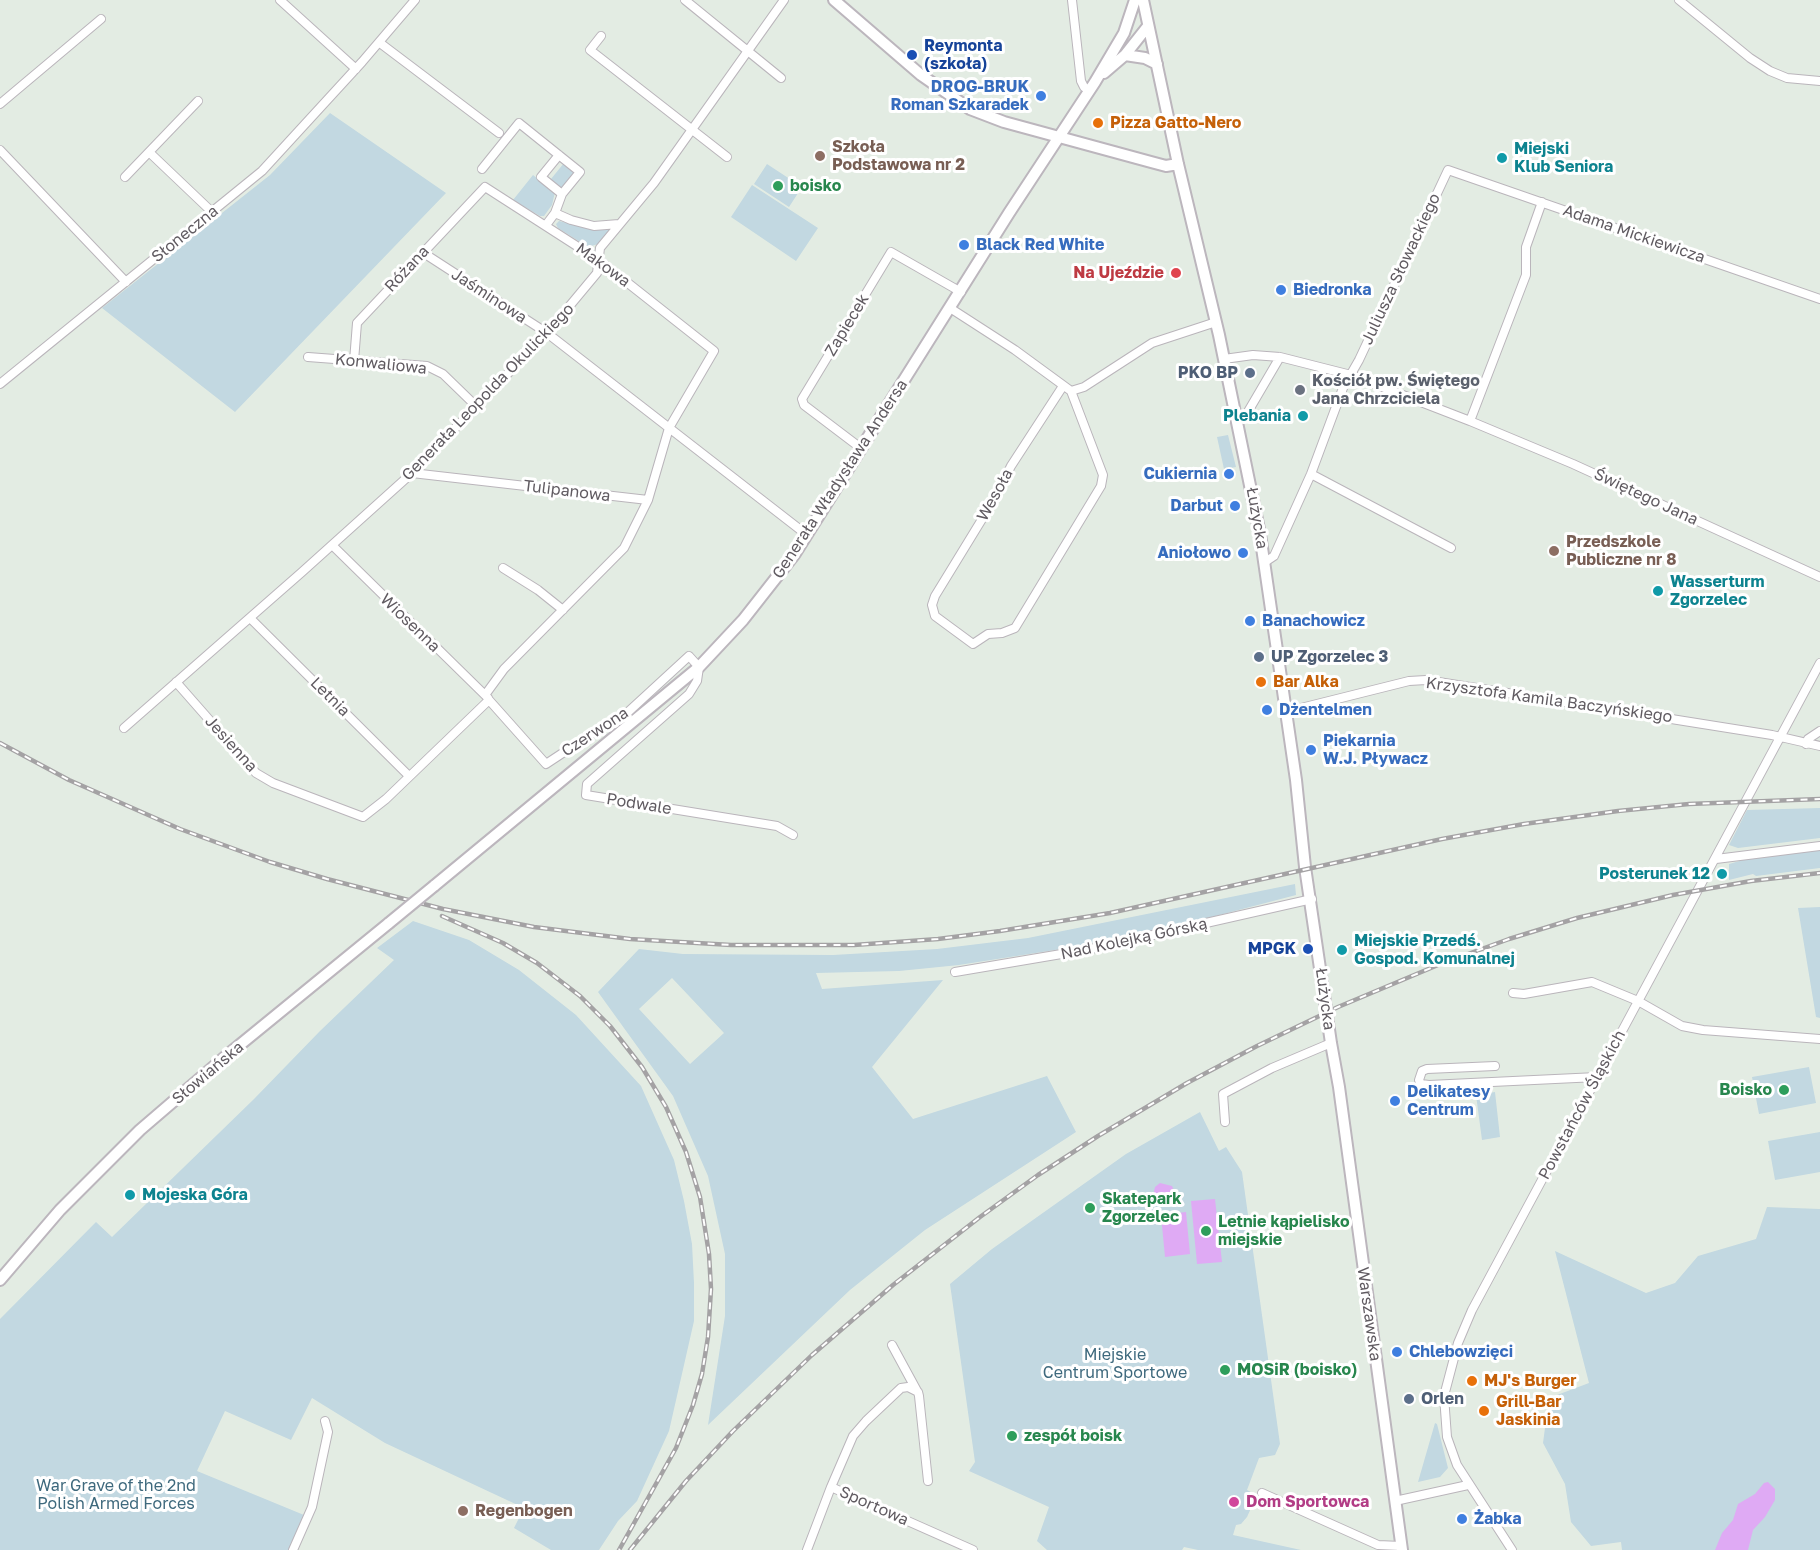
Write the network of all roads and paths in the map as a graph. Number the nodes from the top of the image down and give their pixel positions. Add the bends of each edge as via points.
1 (280, 0) edge
2 (415, 0) edge
3 (685, 0) edge
4 (784, 0) edge
5 (834, 0) edge
6 (1072, 0) edge
7 (1135, 0) edge
8 (1143, 0) edge
9 (1679, 0) edge
10 (101, 19) dead end
11 (1148, 26) junction
12 (601, 36) dead end
13 (1122, 37) junction
14 (380, 43) junction
15 (748, 52) junction
16 (1125, 55) junction
17 (1156, 64) junction
18 (356, 69) junction
19 (781, 78) dead end
20 (1820, 81) edge
21 (1092, 86) junction
22 (198, 101) dead end
23 (0, 104) edge
24 (692, 131) junction
25 (499, 133) dead end
26 (1059, 136) junction
27 (0, 150) edge
28 (150, 153) junction
29 (559, 155) junction
30 (727, 157) dead end
31 (1178, 164) junction
32 (482, 169) dead end
33 (1448, 170) joint
34 (125, 177) dead end
35 (485, 187) joint
36 (562, 194) junction
37 (1542, 202) junction
38 (212, 212) junction
39 (555, 213) junction
40 (619, 224) junction
41 (546, 225) junction
42 (422, 252) junction
43 (600, 261) junction
44 (126, 282) junction
45 (961, 292) junction
46 (1820, 299) edge
47 (950, 308) junction
48 (1216, 322) junction
49 (547, 333) junction
50 (308, 357) dead end
51 (1280, 357) junction
52 (1224, 359) junction
53 (354, 361) junction
54 (1351, 375) junction
55 (0, 384) edge
56 (1063, 386) junction
57 (1071, 392) junction
58 (476, 406) junction
59 (1238, 418) junction
60 (1470, 420) junction
61 (669, 428) junction
62 (862, 449) junction
63 (412, 473) junction
64 (1311, 474) junction
65 (648, 500) junction
66 (807, 535) junction
67 (332, 545) junction
68 (1451, 548) dead end
69 (1265, 561) junction
70 (503, 568) dead end
71 (1820, 577) edge
72 (563, 610) junction
73 (250, 618) junction
74 (1820, 663) edge
75 (699, 667) junction
76 (176, 682) junction
77 (487, 697) junction
78 (1285, 712) junction
79 (124, 728) dead end
80 (1820, 731) edge
81 (1780, 737) junction
82 (1806, 744) junction
83 (1820, 746) edge
84 (409, 776) junction
85 (793, 835) dead end
86 (1820, 846) edge
87 (1716, 859) junction
88 (434, 886) joint
89 (1311, 899) junction
90 (955, 972) dead end
91 (1513, 993) dead end
92 (1638, 1001) junction
93 (1820, 1039) edge
94 (1331, 1043) junction
95 (1495, 1066) dead end
96 (1597, 1077) junction
97 (1225, 1122) dead end
98 (0, 1280) edge
99 (892, 1345) dead end
100 (918, 1392) junction
101 (325, 1421) dead end
102 (928, 1481) dead end
103 (1468, 1485) junction
104 (831, 1487) junction
105 (1262, 1493) dead end
106 (1395, 1500) junction
107 (1401, 1548) edge
108 (293, 1550) edge
109 (807, 1550) edge
110 (973, 1550) edge
111 (1512, 1550) edge

1 - 18 street
2 - 14 street, Słoneczna
3 - 15 street
4 - 15 street, Generała Leopolda Okulickiego
5 - 26 street via 921,75 970,109
6 - 21 street via 1081,81 1084,87
7 - 13 street, Generała Władysława Andersa
8 - 11 street, Łużycka
9 - 20 street via 1770,71 1787,78
10 - 23 street
11 - 13 street
11 - 16 street, Generała Władysława Andersa
11 - 17 street, Łużycka
12 - 24 street via 590,50
13 - 21 street, Generała Władysława Andersa
14 - 18 street, Słoneczna
14 - 25 street
15 - 19 street
15 - 24 street, Generała Leopolda Okulickiego
16 - 17 street
16 - 21 street, Generała Władysława Andersa
17 - 31 street, Łużycka
18 - 38 street, Słoneczna via 261,171
21 - 26 street, Generała Władysława Andersa
22 - 28 street
24 - 30 street
24 - 40 street, Generała Leopolda Okulickiego
26 - 31 street via 1166,166
26 - 45 street, Generała Władysława Andersa
27 - 44 street
28 - 34 street
28 - 38 street
29 - 32 street via 519,123
29 - 36 street via 580,172
29 - 36 street via 541,177
31 - 48 street, Łużycka
33 - 37 street, Adama Mickiewicza
33 - 54 street, Juliusza Słowackiego
35 - 41 street, Makowa
35 - 42 street, Różana
36 - 39 street
37 - 46 street, Adama Mickiewicza
37 - 60 street via 1526,247 1526,275
38 - 44 street, Słoneczna
39 - 40 street via 594,226
39 - 41 street
40 - 43 street, Generała Leopolda Okulickiego via 600,248
41 - 43 street, Makowa
42 - 49 street, Jaśminowa
42 - 53 street, Różana via 357,323
43 - 49 street, Generała Leopolda Okulickiego via 597,273
43 - 61 street, Makowa via 714,351
44 - 55 street, Słoneczna
45 - 47 street, Generała Władysława Andersa
45 - 62 street, Zapiecek via 891,252 802,399 804,405
47 - 56 street
47 - 62 street, Generała Władysława Andersa
48 - 52 street, Łużycka
48 - 57 street via 1152,343
49 - 58 street, Generała Leopolda Okulickiego
49 - 61 street, Jaśminowa
50 - 53 street, Konwaliowa
51 - 52 street, Świętego Jana
51 - 54 street, Świętego Jana
51 - 59 street via 1245,415
52 - 59 street, Łużycka
53 - 58 street, Konwaliowa via 427,366 443,374
54 - 60 street, Świętego Jana
54 - 64 street, Juliusza Słowackiego
56 - 57 street
56 - 57 street, Wesoła via 935,596 935,616 973,644 988,634 1015,628 1101,486 1103,475
58 - 63 street, Generała Leopolda Okulickiego
59 - 69 street, Łużycka
60 - 71 street, Świętego Jana
61 - 65 street
61 - 66 street, Jaśminowa
62 - 66 street, Generała Władysława Andersa
63 - 65 street, Tulipanowa
63 - 67 street, Generała Leopolda Okulickiego
64 - 68 street
64 - 69 street, Juliusza Słowackiego via 1274,556
65 - 72 street via 624,548
66 - 75 street, Generała Władysława Andersa via 743,620
67 - 73 street, Generała Leopolda Okulickiego
67 - 77 street, Wiosenna
69 - 78 street, Łużycka
70 - 72 street
72 - 77 street via 504,669
73 - 76 street, Generała Leopolda Okulickiego
73 - 84 street, Letnia
74 - 81 street, Powstańców Śląskich
75 - 77 street, Czerwona via 689,656 627,712 546,764
75 - 85 street, Podwale via 689,694 587,784 586,795 777,826
75 - 88 street, Generała Władysława Andersa
76 - 79 street, Generała Leopolda Okulickiego
76 - 84 street, Jesienna via 256,773 273,783 363,817
77 - 84 street
78 - 81 street, Krzysztofa Kamila Baczyńskiego via 1426,680
78 - 89 street, Łużycka
80 - 82 street
81 - 82 street, Krzysztofa Kamila Baczyńskiego
81 - 87 street, Powstańców Śląskich
82 - 83 street, Krzysztofa Kamila Baczyńskiego
86 - 87 street
87 - 92 street, Powstańców Śląskich
88 - 98 street, Słowiańska, bridge via 140,1130 60,1210
89 - 90 street, Nad Kolejką Górską via 1091,950
89 - 94 street, Łużycka
91 - 92 street via 1592,982
92 - 93 street via 1682,1026
92 - 96 street, Powstańców Śląskich
94 - 97 street via 1223,1094
94 - 106 street, Warszawska
95 - 96 street via 1427,1070 1422,1071 1419,1080 1429,1085
96 - 103 street, Powstańców Śląskich via 1458,1342 1444,1396 1446,1434
99 - 100 street
100 - 102 street
100 - 104 street, Sportowa via 901,1388 866,1421 853,1436
101 - 108 street via 328,1432 312,1507
103 - 106 street
103 - 111 street, Powstańców Śląskich
104 - 109 street
104 - 110 street, Sportowa
105 - 107 street via 1378,1545
106 - 107 street, Warszawska

